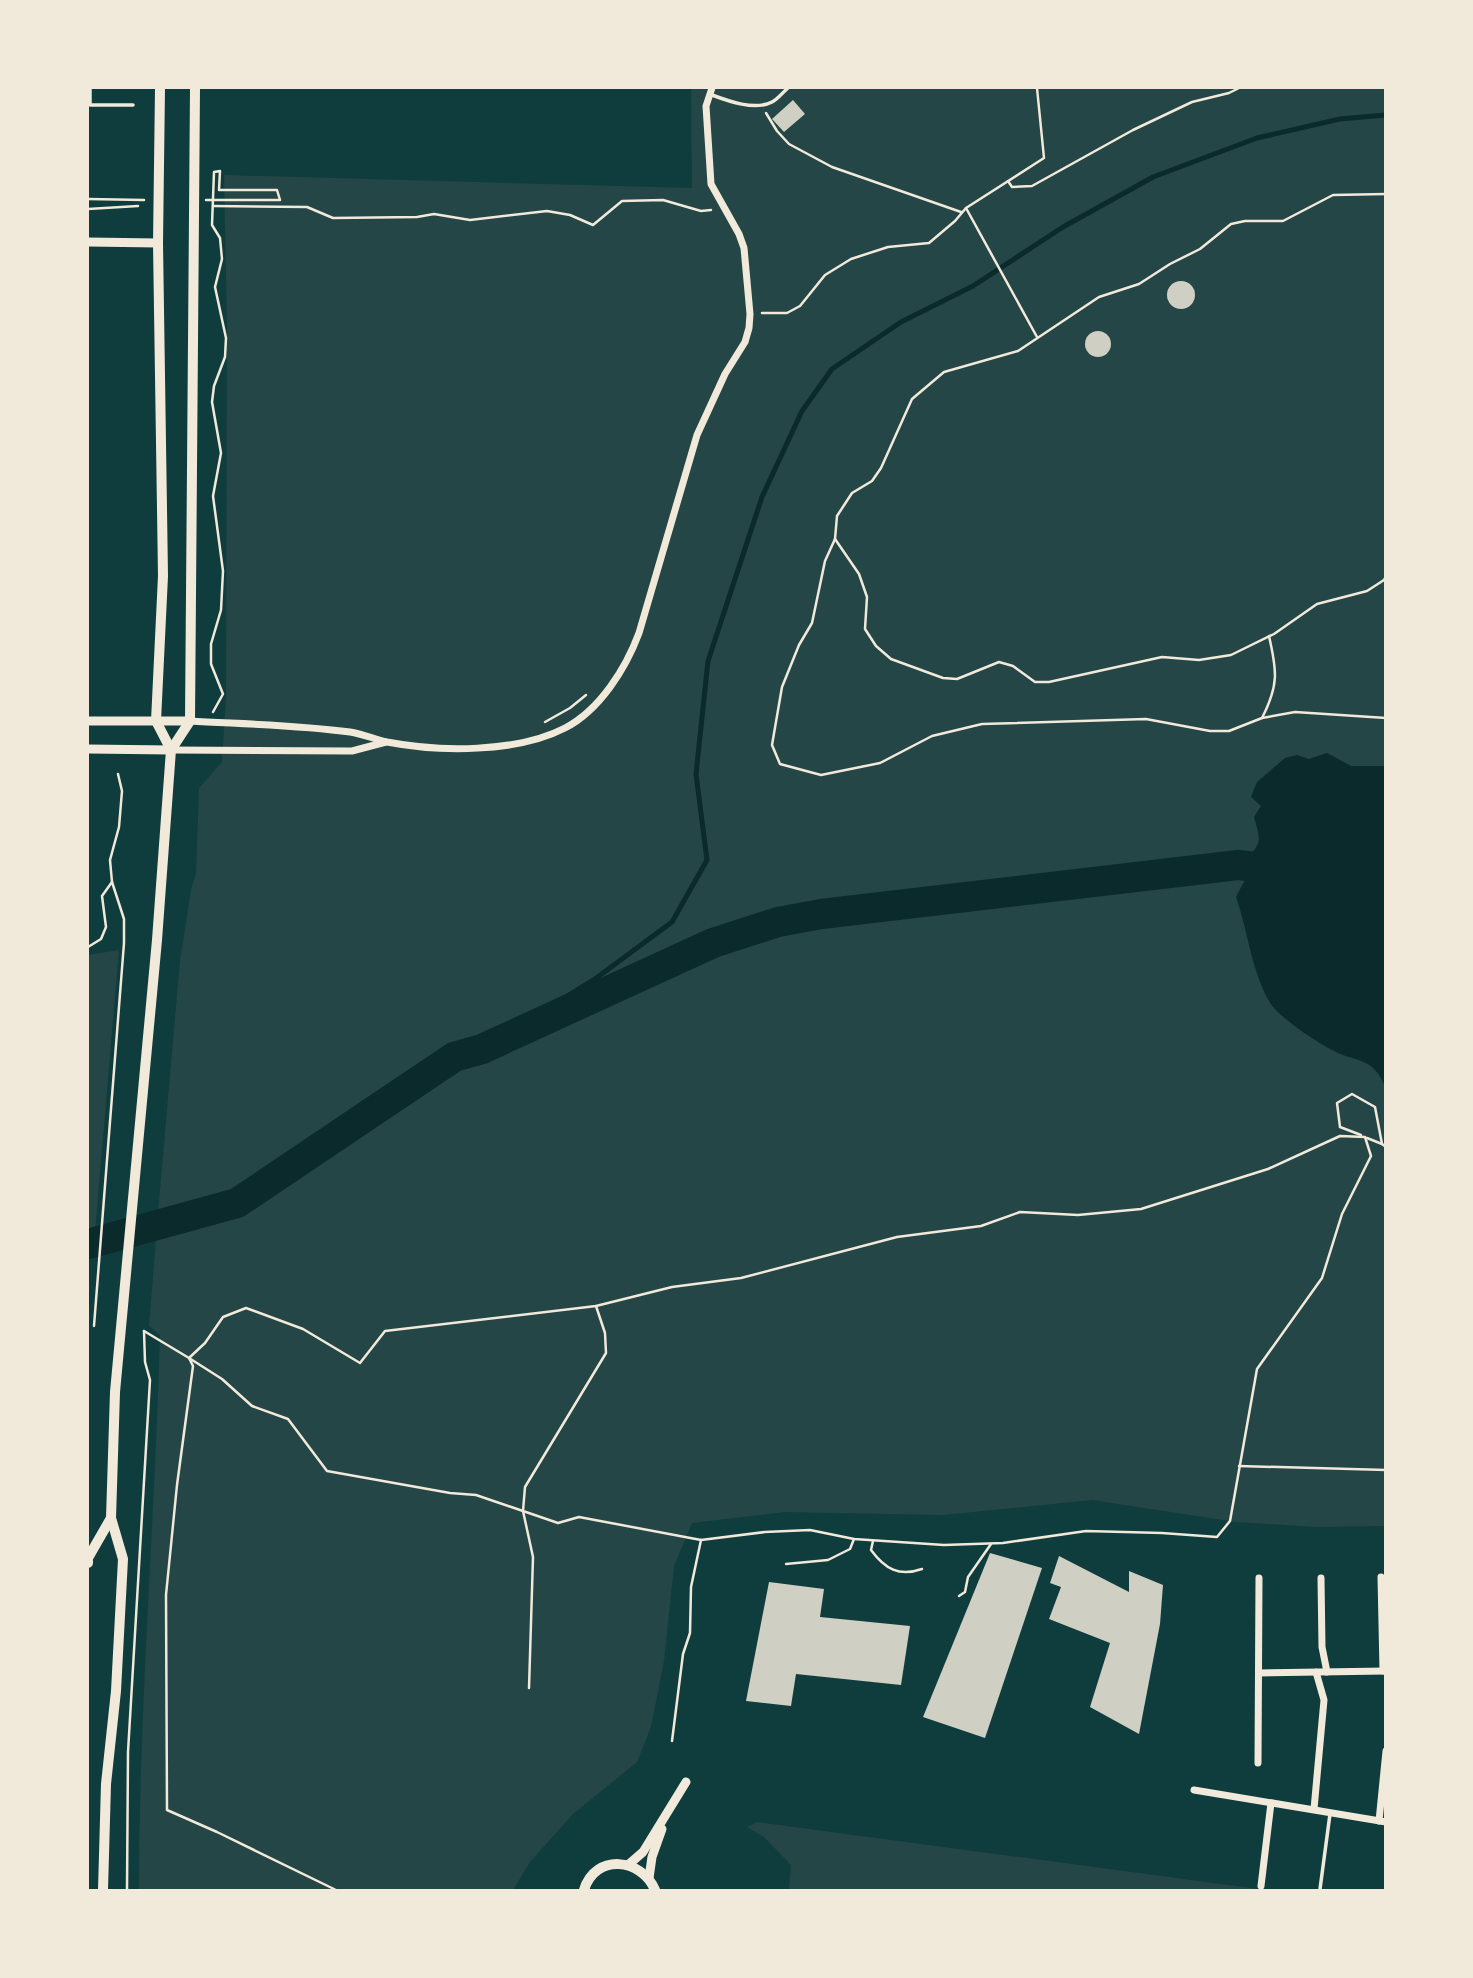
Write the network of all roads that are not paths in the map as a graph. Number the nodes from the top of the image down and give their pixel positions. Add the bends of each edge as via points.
1 (90, 88) edge
2 (160, 88) edge
3 (195, 88) edge
4 (788, 88) edge
5 (711, 91) edge
6 (133, 105) dead end
7 (88, 242) edge
8 (158, 243) junction
9 (88, 721) edge
10 (156, 721) junction
11 (191, 721) junction
12 (387, 742) junction
13 (88, 749) edge
14 (171, 750) junction
15 (111, 1518) junction
16 (88, 1563) edge
17 (1381, 1577) dead end
18 (1259, 1578) dead end
19 (1321, 1578) dead end
20 (1384, 1671) edge
21 (1316, 1672) junction
22 (1327, 1672) junction
23 (1259, 1673) junction
24 (1385, 1751) edge
25 (1258, 1763) dead end
26 (686, 1782) dead end
27 (1194, 1790) dead end
28 (1271, 1803) junction
29 (1314, 1809) junction
30 (1331, 1812) junction
31 (664, 1820) junction
32 (1382, 1822) edge
33 (628, 1864) junction
34 (649, 1878) junction
35 (1261, 1886) dead end
36 (1320, 1889) dead end
37 (103, 1891) edge
38 (584, 1891) edge
39 (655, 1891) edge

1 - 6 lane via 90,105
2 - 8 main road
3 - 11 main road
4 - 5 lane via 774,102 761,104 737,103
5 - 12 street via 706,106 711,184 744,248 749,328 697,435 629,660 606,694 566,727 542,737 472,748
7 - 8 street
8 - 10 main road via 163,576
9 - 10 street
10 - 11 street
10 - 14 main road
11 - 12 street via 352,732
11 - 14 main road
12 - 14 street via 352,751
13 - 14 street
14 - 15 main road via 115,1392
15 - 16 main road
15 - 37 main road via 123,1559
17 - 20 street
18 - 23 street
19 - 22 street
20 - 22 street
21 - 22 street
21 - 23 street
21 - 29 street via 1324,1700
23 - 25 street
24 - 32 street
26 - 31 street
27 - 28 street
28 - 29 street
28 - 35 street
29 - 30 street
30 - 32 street
30 - 36 lane
31 - 33 street via 643,1852
31 - 34 street
33 - 34 main road
33 - 38 main road via 597,1871
34 - 39 main road

